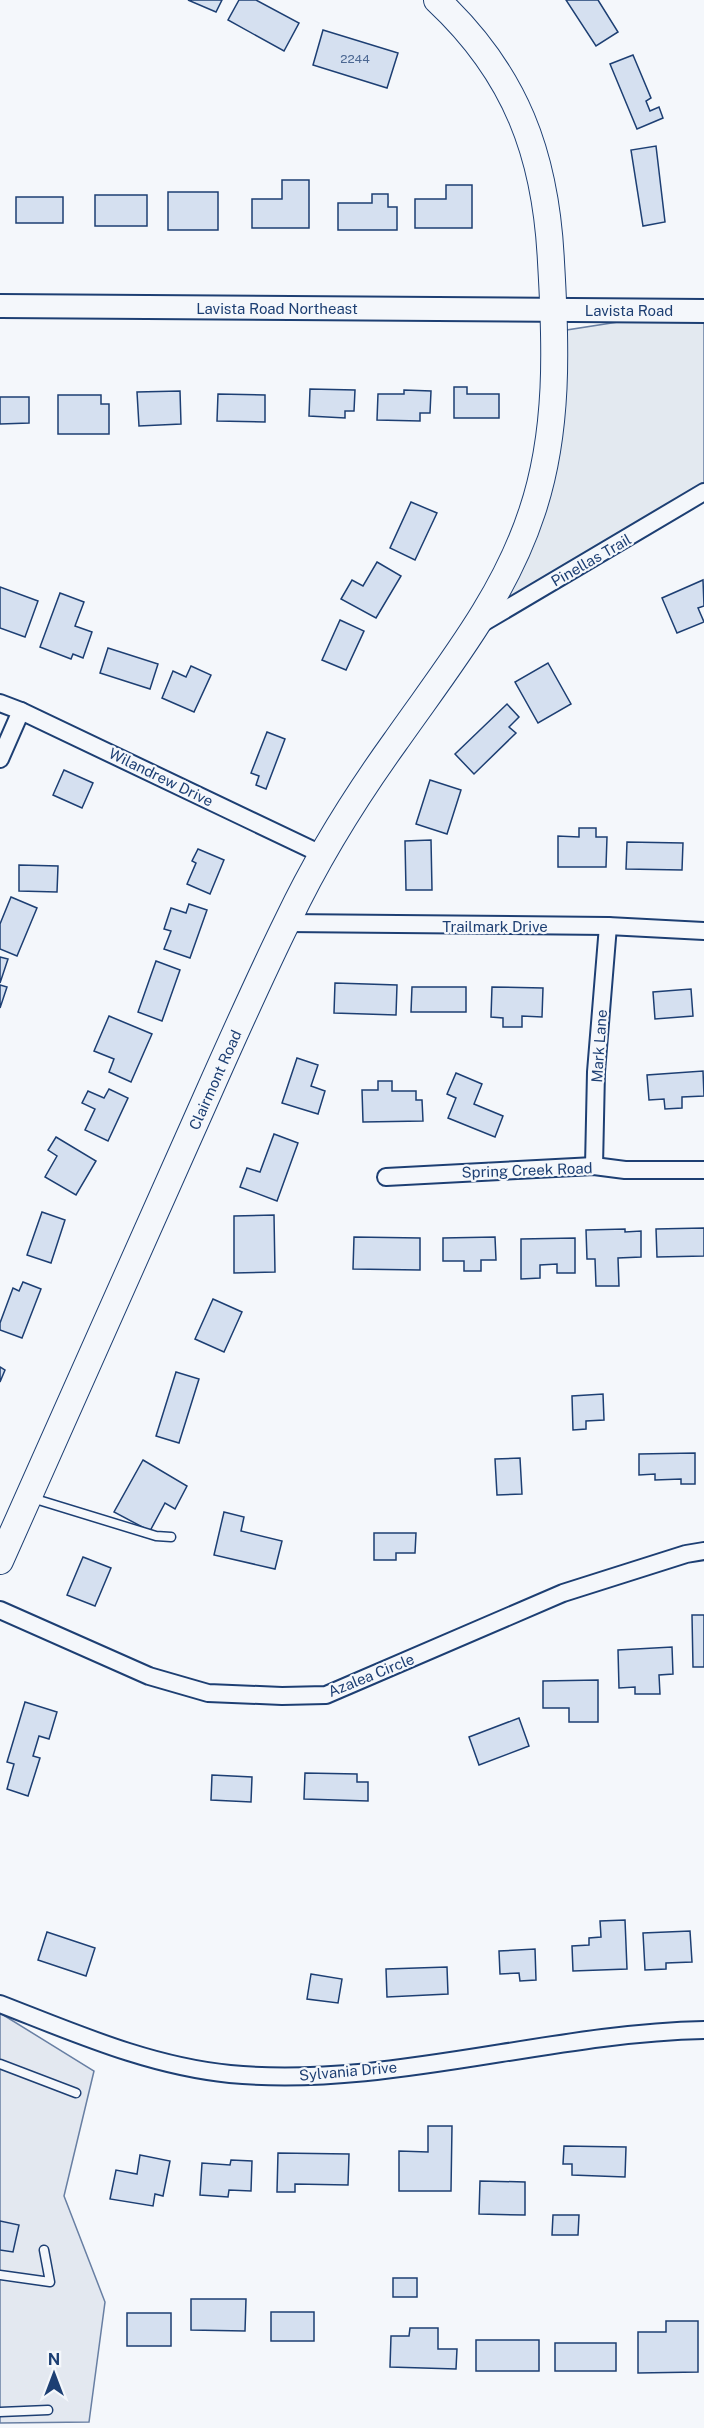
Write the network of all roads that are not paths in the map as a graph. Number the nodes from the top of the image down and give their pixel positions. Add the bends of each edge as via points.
1 (437, 0) edge
2 (0, 306) edge
3 (554, 310) junction
4 (704, 311) edge
5 (704, 492) edge
6 (477, 626) junction
7 (0, 703) edge
8 (21, 711) junction
9 (0, 759) edge
10 (321, 854) junction
11 (286, 923) junction
12 (608, 926) junction
13 (704, 931) edge
14 (594, 1166) junction
15 (704, 1170) edge
16 (386, 1176) dead end
17 (29, 1497) junction
18 (171, 1538) dead end
19 (704, 1551) edge
20 (0, 1561) edge
21 (0, 1610) edge
22 (0, 2004) edge
23 (704, 2030) edge
24 (0, 2064) edge
25 (76, 2093) dead end
26 (44, 2250) dead end
27 (0, 2275) edge
28 (48, 2410) dead end
29 (0, 2412) edge

1 - 3 main road, Clairmont Road via 486,54 523,120 547,212
2 - 3 main road, Lavista Road Northeast
3 - 4 main road, Lavista Road
3 - 6 main road, Clairmont Road via 553,402 545,465 517,552
5 - 6 street, Pinellas Trail
6 - 10 main road, Clairmont Road
7 - 8 street, Wilandrew Drive
8 - 9 street
8 - 10 street, Wilandrew Drive
10 - 11 main road, Clairmont Road
11 - 12 street, Trailmark Drive
11 - 17 main road, Clairmont Road
12 - 13 street, Trailmark Drive
12 - 14 street, Mark Lane via 596,1072
14 - 15 street, Spring Creek Road
14 - 16 street, Spring Creek Road
17 - 18 lane
17 - 20 main road, Clairmont Road
19 - 21 street, Azalea Circle via 563,1593 326,1695 208,1693 149,1676
22 - 23 street, Sylvania Drive via 108,2046 176,2065 289,2076 363,2072 652,2031
24 - 25 lane
26 - 27 lane via 50,2282
28 - 29 lane

